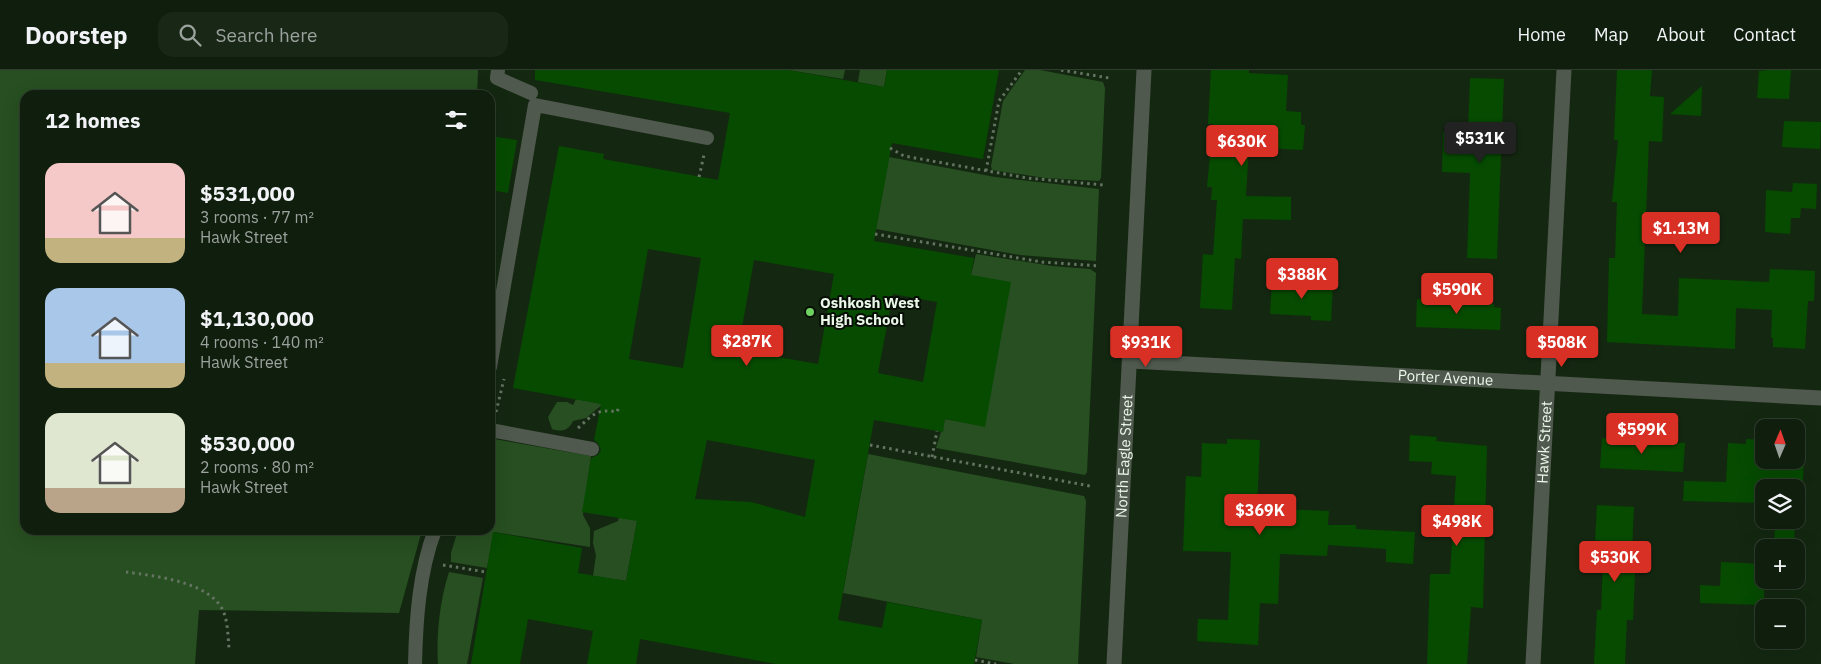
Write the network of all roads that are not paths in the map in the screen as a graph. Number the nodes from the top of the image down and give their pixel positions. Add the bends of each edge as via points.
1 (498, 70) edge
2 (1144, 70) edge
3 (1564, 70) edge
4 (531, 93) dead end
5 (707, 138) dead end
6 (495, 337) edge
7 (1131, 361) junction
8 (1546, 382) junction
9 (1821, 398) edge
10 (495, 431) edge
11 (592, 449) dead end
12 (434, 535) edge
13 (415, 664) edge
14 (1114, 664) edge
15 (1533, 664) edge

1 - 4 lane via 497,78
2 - 7 street, North Eagle Street
3 - 8 street, Hawk Street
5 - 6 lane via 535,105
7 - 8 street, Porter Avenue
7 - 14 street, North Eagle Street
8 - 9 street, Porter Avenue
8 - 15 street, Hawk Street
10 - 11 lane
12 - 13 lane via 417,620

